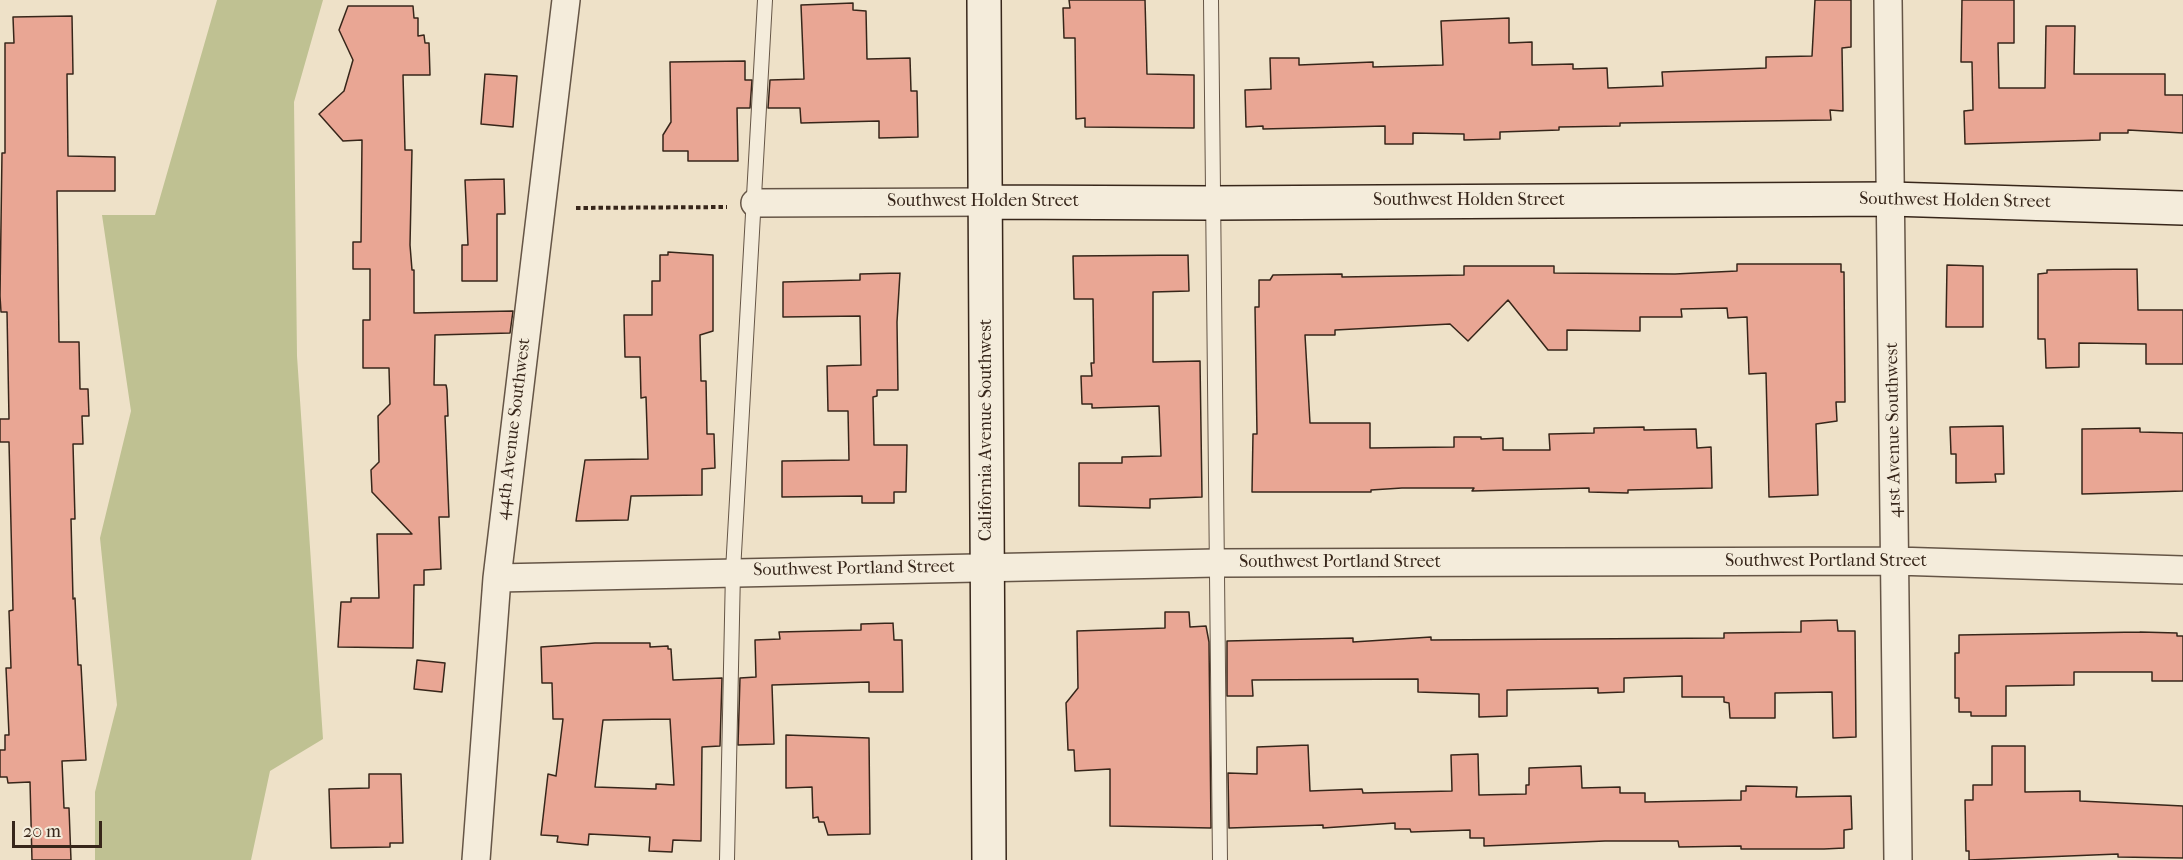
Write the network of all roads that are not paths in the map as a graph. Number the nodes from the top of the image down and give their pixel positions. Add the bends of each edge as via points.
1 (566, 0) edge
2 (765, 0) edge
3 (984, 0) edge
4 (1211, 0) edge
5 (1888, 0) edge
6 (1891, 199) junction
7 (986, 202) junction
8 (1212, 203) junction
9 (746, 205) junction
10 (2183, 208) edge
11 (1896, 561) junction
12 (1216, 563) junction
13 (988, 566) junction
14 (2183, 570) edge
15 (734, 571) junction
16 (497, 578) junction
17 (476, 860) edge
18 (727, 860) edge
19 (989, 860) edge
20 (1220, 860) edge
21 (1898, 860) edge

1 - 16 street, 44th Avenue Southwest
2 - 9 lane
3 - 7 street, California Avenue Southwest
4 - 8 lane
5 - 6 street, 41st Avenue Southwest
6 - 8 street, Southwest Holden Street
6 - 10 street, Southwest Holden Street
6 - 11 street, 41st Avenue Southwest
7 - 8 street, Southwest Holden Street
7 - 9 street, Southwest Holden Street
7 - 13 street, California Avenue Southwest
8 - 12 lane
9 - 15 lane
11 - 12 street, Southwest Portland Street
11 - 14 street, Southwest Portland Street
11 - 21 street, 41st Avenue Southwest
12 - 13 street, Southwest Portland Street
12 - 20 lane
13 - 15 street, Southwest Portland Street
13 - 19 street, California Avenue Southwest
15 - 16 street, Southwest Portland Street
15 - 18 lane
16 - 17 street, 44th Avenue Southwest

